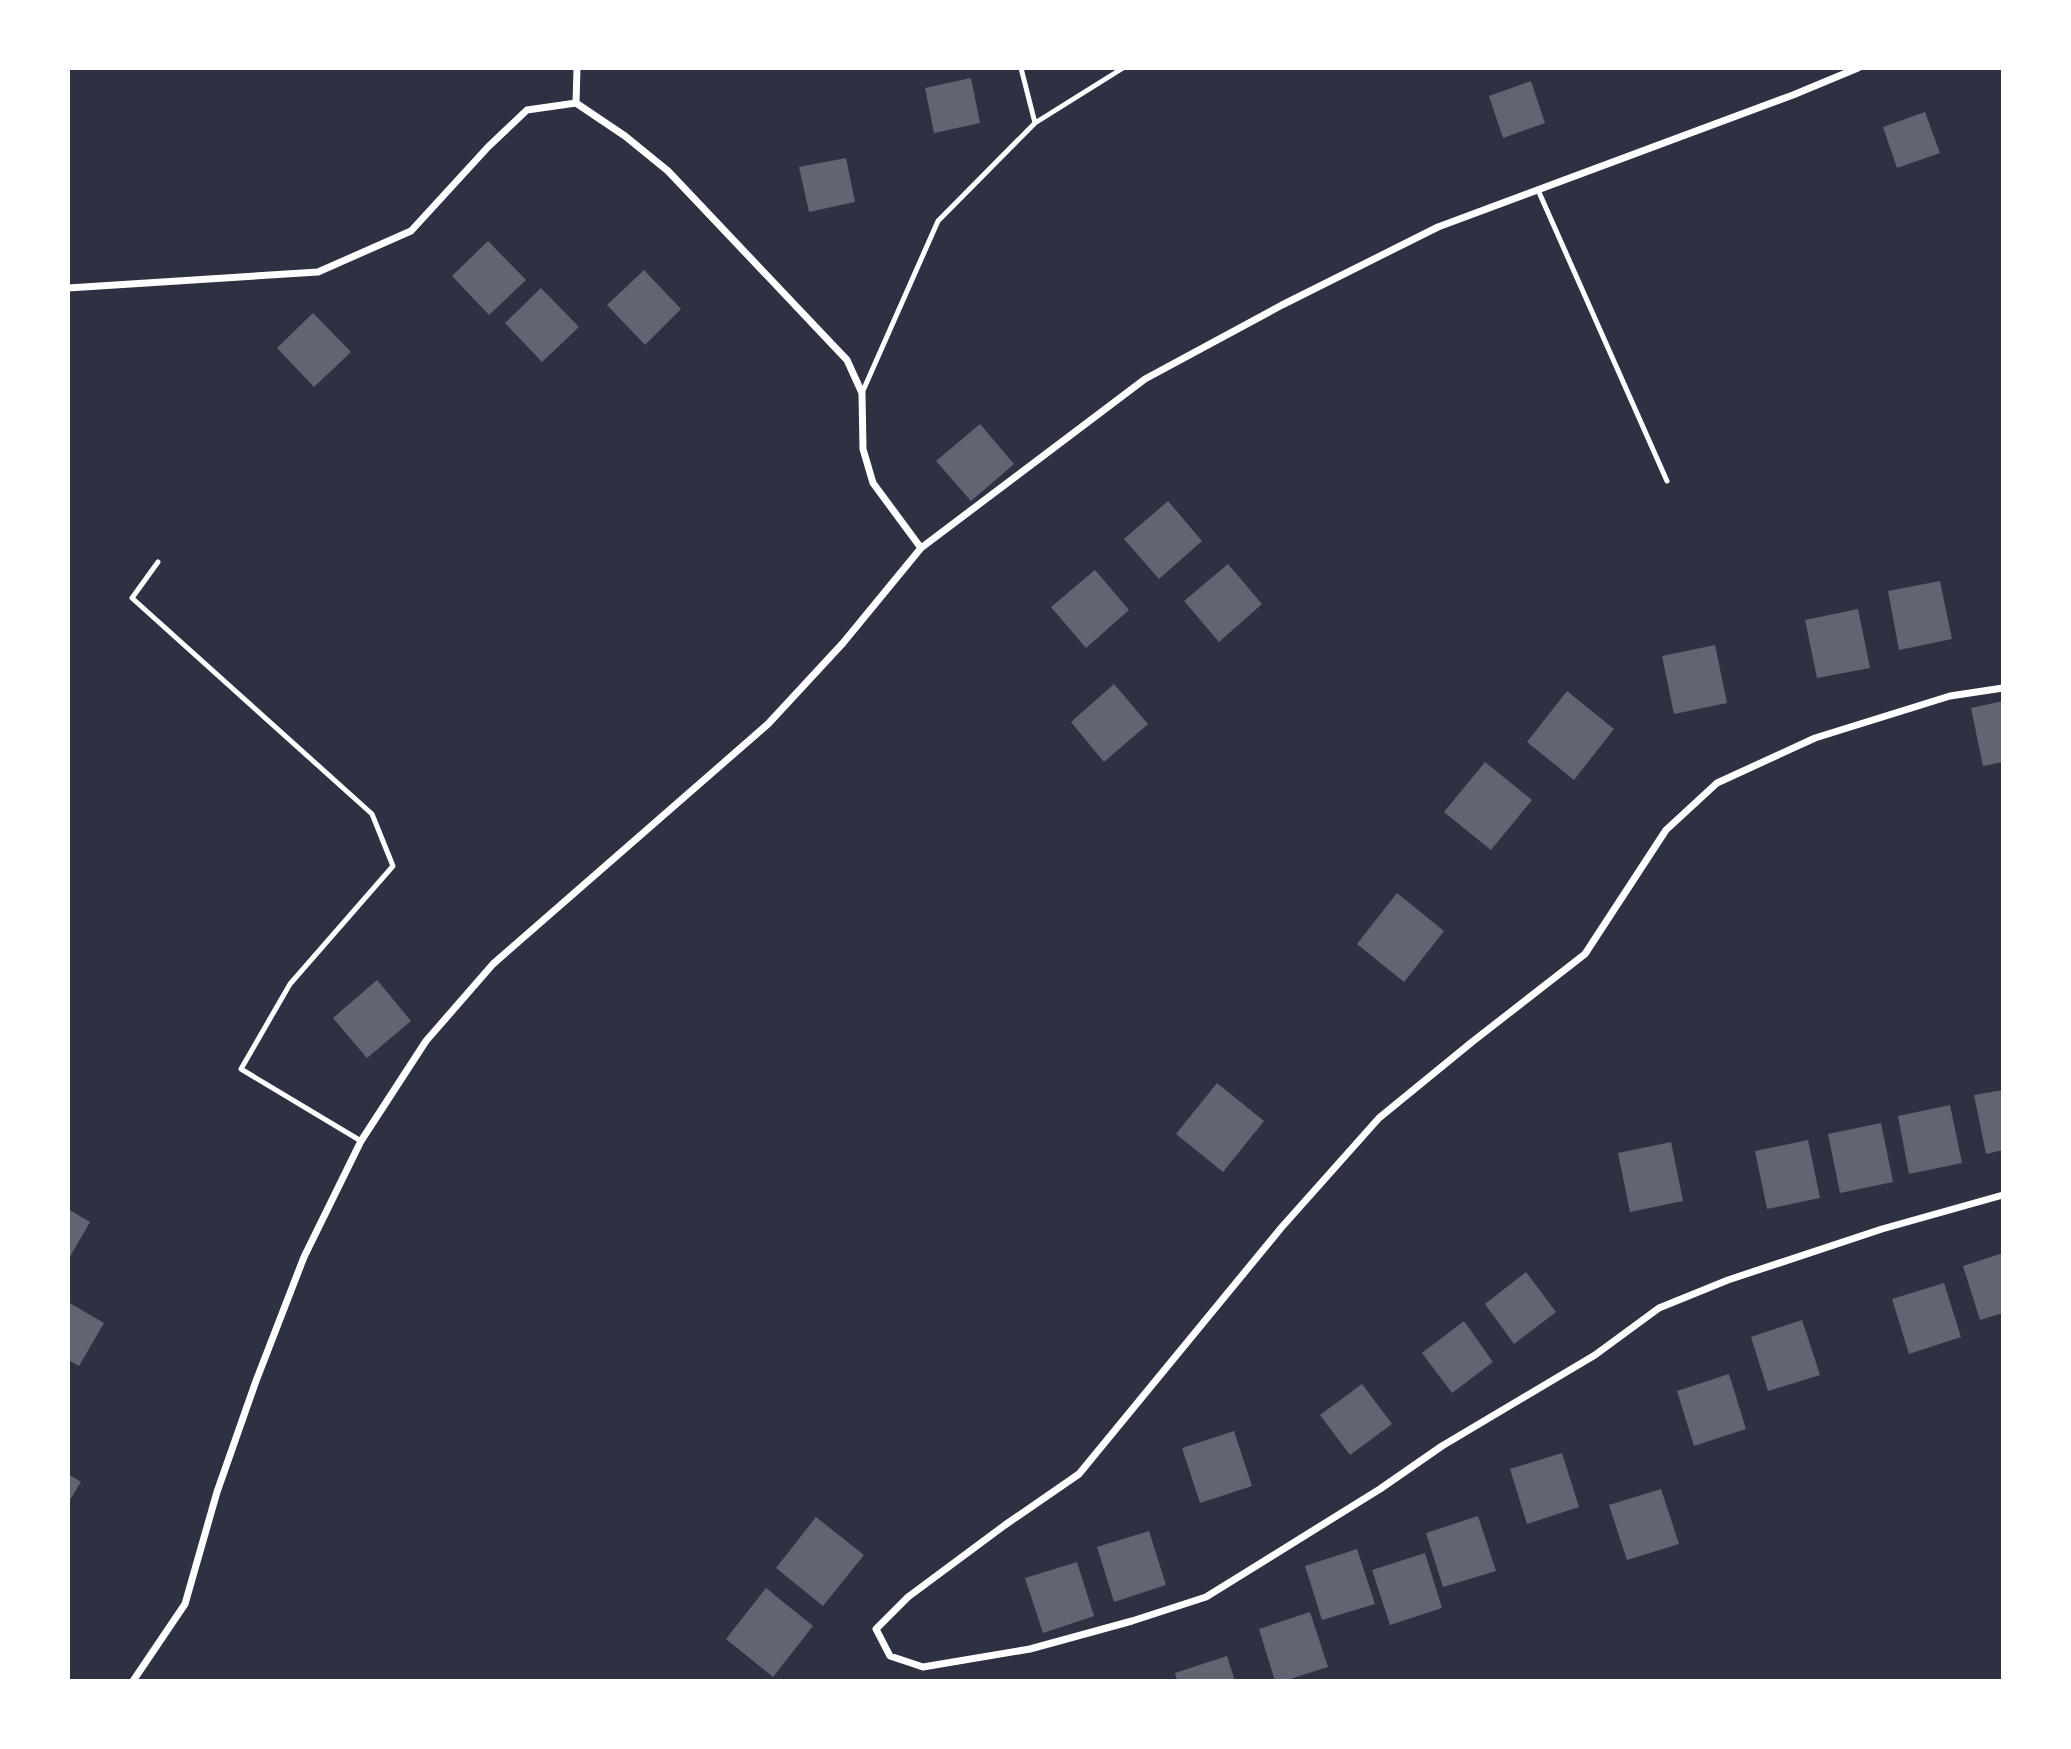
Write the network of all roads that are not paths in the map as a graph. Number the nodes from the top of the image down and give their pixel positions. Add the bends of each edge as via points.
1 (577, 68) edge
2 (1021, 68) edge
3 (1123, 68) edge
4 (1858, 68) edge
5 (576, 103) junction
6 (1035, 123) junction
7 (1538, 190) junction
8 (68, 288) edge
9 (862, 393) junction
10 (1667, 481) dead end
11 (921, 548) junction
12 (158, 562) dead end
13 (2003, 688) edge
14 (361, 1141) junction
15 (2003, 1195) edge
16 (133, 1681) edge

1 - 5 street
2 - 6 lane
3 - 6 lane
4 - 7 street
5 - 8 street via 527,110 411,231 318,272
5 - 9 street via 668,171 847,360
6 - 9 lane via 938,221
7 - 10 lane
7 - 11 street via 1438,227 1145,379
9 - 11 street via 863,449 873,483
11 - 14 street via 768,724 493,964 426,1041
12 - 14 lane via 132,598 372,814 393,866 290,984 241,1069
13 - 15 street via 1950,696 1815,738 1717,783 1666,830 1585,954 1378,1118 1281,1228 1079,1474 908,1597 876,1629 890,1656 923,1667 1030,1649 1206,1597 1442,1446 1595,1356 1659,1308 1882,1229
14 - 16 street via 304,1257 256,1381 216,1492 186,1604

